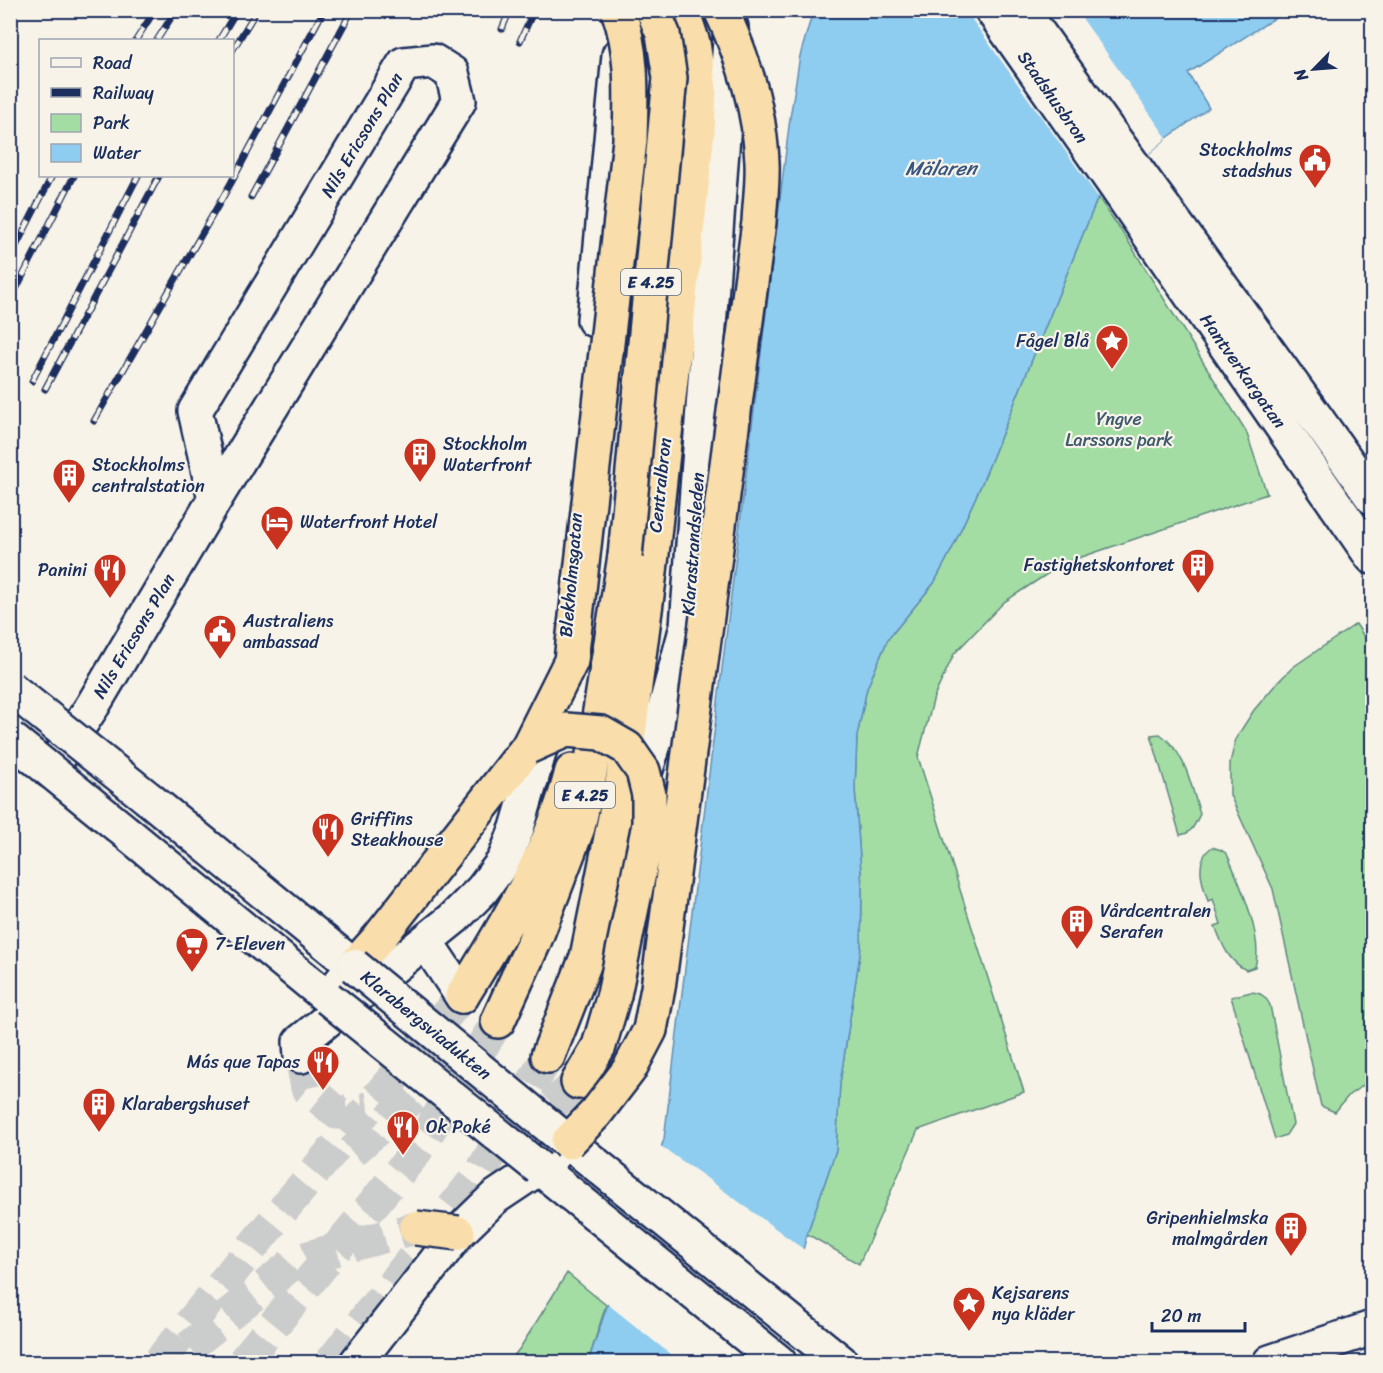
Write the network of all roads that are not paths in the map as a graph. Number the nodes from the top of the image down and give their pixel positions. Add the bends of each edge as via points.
1 (618, 10) edge
2 (624, 10) edge
3 (653, 10) edge
4 (667, 10) edge
5 (682, 10) edge
6 (721, 10) edge
7 (733, 10) edge
8 (992, 10) edge
9 (1022, 10) edge
10 (614, 103) junction
11 (1124, 176) junction
12 (1372, 497) edge
13 (215, 499) junction
14 (1372, 557) edge
15 (638, 564) junction
16 (10, 688) edge
17 (10, 738) edge
18 (73, 738) junction
19 (528, 747) junction
20 (50, 771) junction
21 (426, 942) junction
22 (587, 957) junction
23 (354, 966) junction
24 (462, 996) joint
25 (328, 998) junction
26 (498, 1021) tunnel mouth
27 (301, 1056) tunnel mouth
28 (549, 1056) tunnel mouth
29 (578, 1082) tunnel mouth
30 (568, 1142) junction
31 (539, 1168) junction
32 (416, 1228) tunnel mouth
33 (458, 1233) junction
34 (1372, 1328) edge
35 (357, 1362) edge
36 (779, 1362) edge
37 (841, 1362) edge
38 (1270, 1362) edge

1 - 19 highway, bridge via 632,74 630,140 571,662
2 - 10 street, Blekholmsgatan
3 - 15 highway, Centralbron / E 4.25, bridge via 663,34 670,78
4 - 10 street, Blekholmsgatan
5 - 15 highway, Centralbron / E 4.25 via 693,44 700,89 698,131
6 - 30 highway, bridge via 734,38 754,105 762,161 759,222 658,988 650,1030 629,1070
7 - 22 street, Klarastrandsleden via 687,626
8 - 11 street, Stadshusbron
9 - 11 street, Stadshusbron
10 - 21 street, Blekholmsgatan via 561,676 504,861 482,890
11 - 12 street, Hantverkargatan via 1312,411
11 - 14 street, Hantverkargatan
13 - 13 street, Nils Ericsons Plan, bridge via 459,100 452,73 433,61 404,64 195,411
13 - 18 street, Nils Ericsons Plan, bridge
15 - 22 highway, Centralbron / E 4.25 via 623,778
15 - 24 highway via 569,783 544,848 515,909
15 - 26 highway, E 4.25 via 578,827 534,942
16 - 18 street, Klarabergsviadukten, bridge
17 - 20 street, bridge
18 - 20 street, Nils Ericsons Plan
18 - 23 street, Klarabergsviadukten, bridge
19 - 23 highway
19 - 29 highway, bridge via 566,730 601,733 627,748 643,771 649,795 649,824 614,995 599,1046
20 - 25 street, bridge
21 - 24 street
21 - 27 street, Blekholmsgatan via 300,1042
22 - 28 highway, Klarastrandsleden / E 4.25
23 - 25 street
23 - 30 street, Klarabergsviadukten, bridge
25 - 31 street, bridge
30 - 31 street
30 - 37 street, Klarabergsviadukten
31 - 33 street via 494,1198
31 - 36 street
32 - 33 highway, bridge
33 - 35 street
34 - 38 street

